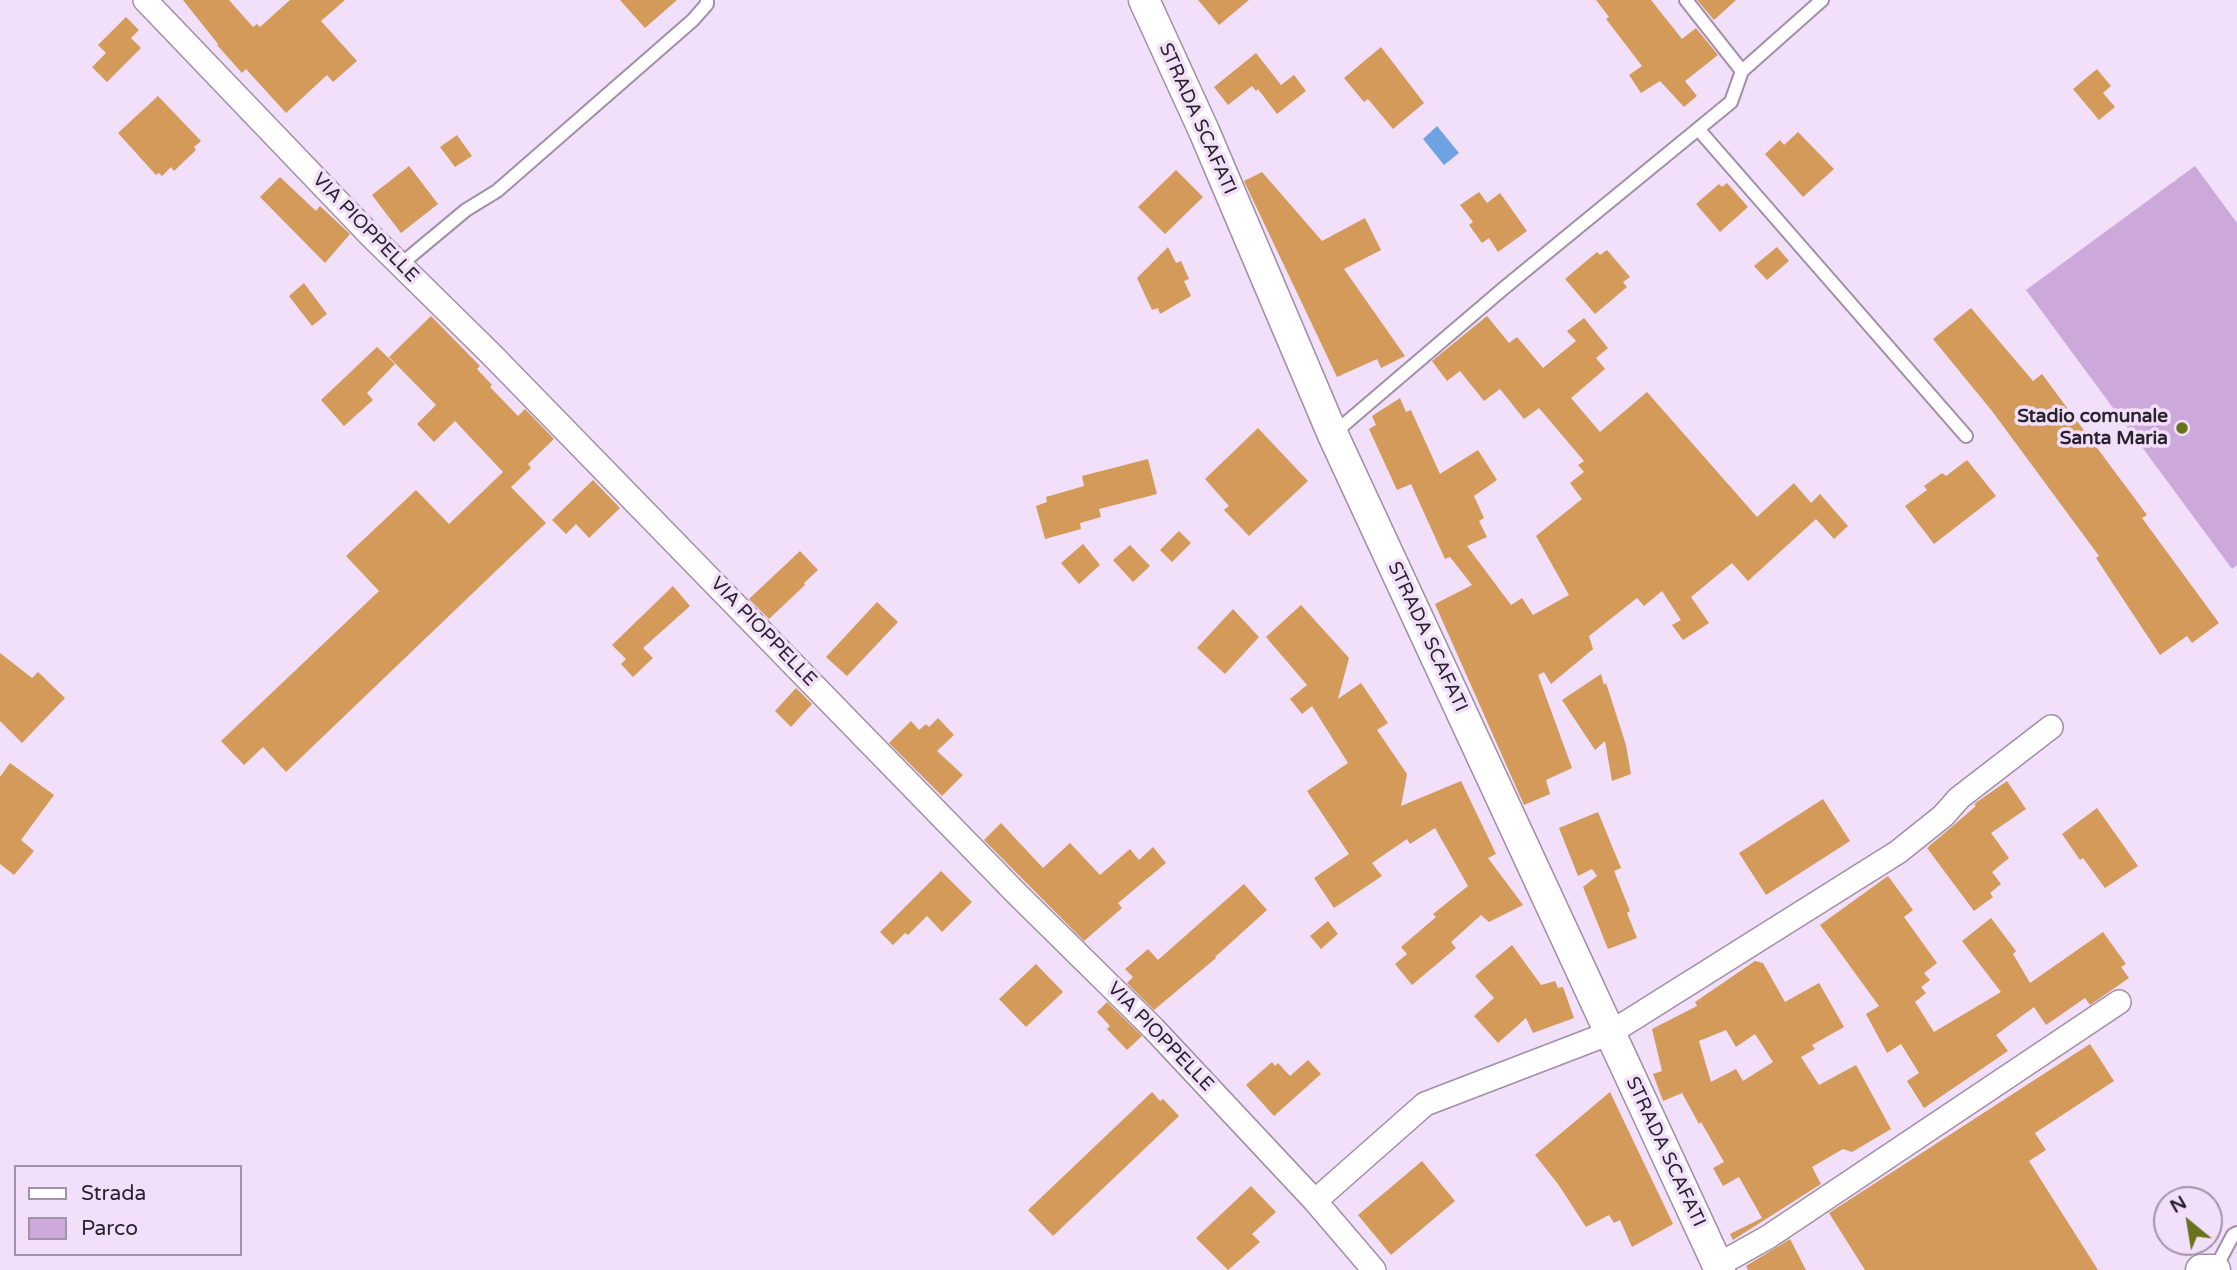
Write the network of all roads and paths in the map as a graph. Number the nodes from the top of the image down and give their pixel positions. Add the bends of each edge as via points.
1 (145, 0) edge
2 (707, 0) edge
3 (1144, 0) edge
4 (1686, 0) edge
5 (1822, 0) edge
6 (1742, 71) junction
7 (1699, 130) junction
8 (400, 265) junction
9 (1333, 435) junction
10 (1966, 436) dead end
11 (2051, 727) dead end
12 (2119, 1002) dead end
13 (1610, 1033) junction
14 (1315, 1201) junction
15 (2237, 1233) edge
16 (1719, 1268) edge
17 (1374, 1270) edge
18 (2201, 1270) edge
19 (2215, 1270) edge

1 - 8 street, VIA PIOPPELLE
2 - 8 lane via 693,20 507,182
3 - 9 street, STRADA SCAFATI
4 - 6 lane
5 - 6 lane
6 - 7 lane via 1731,102
7 - 9 lane
7 - 10 lane
8 - 14 street, VIA PIOPPELLE via 1153,1028
9 - 13 street, STRADA SCAFATI
11 - 13 street via 1898,852
12 - 16 street
13 - 14 street via 1425,1104
13 - 16 street, STRADA SCAFATI
14 - 17 street, VIA PIOPPELLE
15 - 19 lane
18 - 19 street

